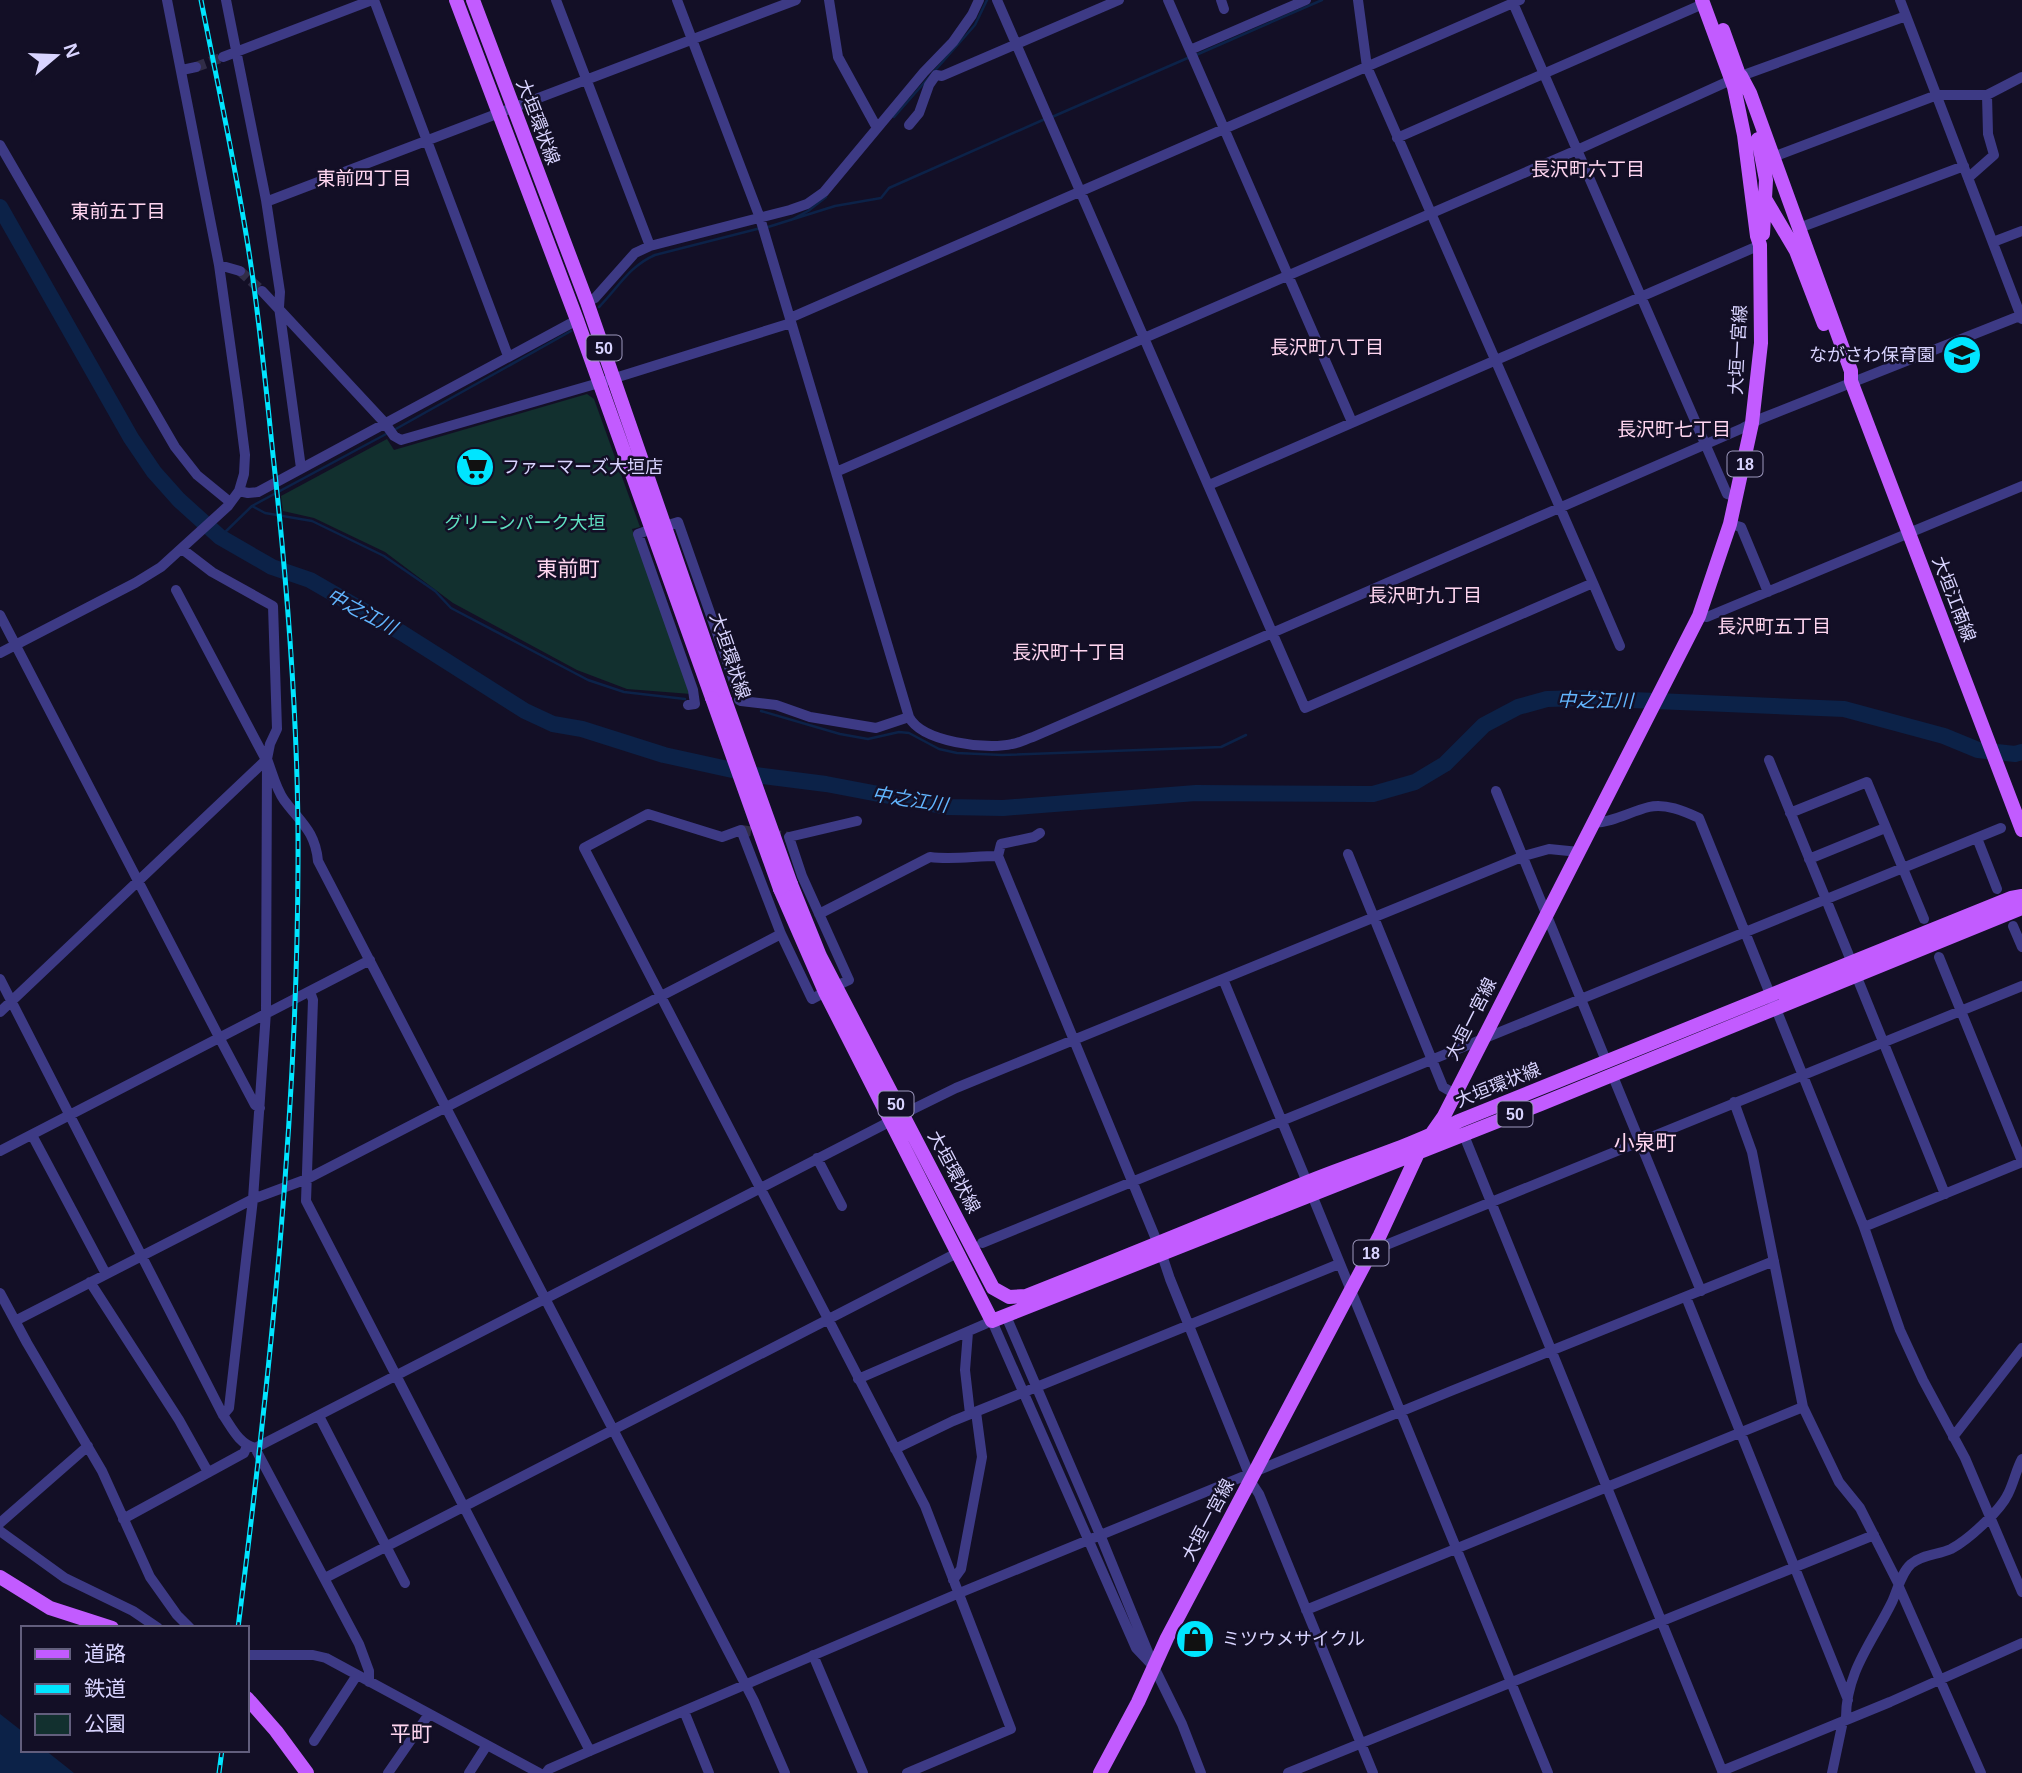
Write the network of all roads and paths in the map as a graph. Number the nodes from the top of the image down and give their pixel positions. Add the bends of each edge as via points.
1 (167, 0) edge
2 (226, 0) edge
3 (373, 0) edge
4 (456, 0) edge
5 (473, 0) edge
6 (556, 0) edge
7 (677, 0) edge
8 (796, 0) edge
9 (829, 0) edge
10 (979, 0) edge
11 (997, 0) edge
12 (1119, 0) edge
13 (1168, 0) edge
14 (1306, 0) edge
15 (1358, 0) edge
16 (1900, 0) edge
17 (1705, 1) edge
18 (1511, 2) edge
19 (1906, 16) junction
20 (692, 39) junction
21 (1016, 44) junction
22 (1190, 50) junction
23 (236, 53) junction
24 (223, 57) tunnel mouth
25 (196, 67) tunnel mouth
26 (1367, 67) junction
27 (182, 70) junction
28 (1544, 75) junction
29 (2022, 77) edge
30 (1736, 78) junction
31 (586, 79) junction
32 (1937, 95) junction
33 (1987, 95) junction
34 (506, 110) junction
35 (909, 125) dead end
36 (877, 128) junction
37 (1224, 128) junction
38 (1397, 138) junction
39 (427, 140) junction
40 (0, 145) edge
41 (1577, 150) junction
42 (1747, 157) junction
43 (1773, 157) junction
44 (1964, 166) junction
45 (1968, 178) junction
46 (1080, 191) junction
47 (266, 200) junction
48 (1765, 201) junction
49 (1432, 213) junction
50 (760, 218) junction
51 (1799, 228) junction
52 (2022, 232) edge
53 (1993, 242) junction
54 (1760, 245) junction
55 (650, 246) junction
56 (219, 265) junction
57 (240, 271) tunnel mouth
58 (1288, 276) junction
59 (262, 291) tunnel mouth
60 (1641, 297) junction
61 (587, 302) junction
62 (279, 307) junction
63 (2022, 317) edge
64 (577, 320) junction
65 (791, 321) junction
66 (1145, 339) junction
67 (508, 356) junction
68 (1495, 360) junction
69 (614, 379) junction
70 (1851, 381) junction
71 (599, 383) junction
72 (1352, 422) junction
73 (1752, 423) junction
74 (386, 424) junction
75 (1704, 444) junction
76 (301, 468) junction
77 (835, 472) junction
78 (1209, 485) junction
79 (2022, 486) edge
80 (239, 491) junction
81 (1737, 497) junction
82 (229, 504) junction
83 (1560, 506) junction
84 (1730, 524) junction
85 (659, 528) junction
86 (1908, 532) junction
87 (185, 546) junction
88 (1593, 583) junction
89 (176, 590) dead end
90 (1768, 592) junction
91 (0, 615) edge
92 (1699, 616) junction
93 (1272, 633) junction
94 (15, 644) junction
95 (1620, 646) dead end
96 (0, 653) edge
97 (729, 700) junction
98 (688, 705) dead end
99 (909, 717) junction
100 (267, 760) junction
101 (1769, 760) dead end
102 (1496, 792) dead end
103 (1790, 813) junction
104 (857, 821) dead end
105 (1593, 823) junction
106 (1885, 828) junction
107 (2001, 828) dead end
108 (2022, 830) edge
109 (1040, 833) dead end
110 (1978, 838) junction
111 (1579, 852) junction
112 (1348, 854) dead end
113 (998, 856) junction
114 (1524, 856) junction
115 (1809, 859) junction
116 (1902, 869) junction
117 (139, 880) junction
118 (1997, 889) dead end
119 (2022, 896) edge
120 (1826, 900) junction
121 (2022, 908) edge
122 (1546, 913) junction
123 (819, 914) junction
124 (1373, 917) junction
125 (1924, 919) dead end
126 (2013, 926) dead end
127 (1745, 932) junction
128 (781, 934) junction
129 (2022, 947) edge
130 (1939, 957) dead end
131 (370, 960) junction
132 (1854, 969) junction
133 (0, 979) edge
134 (1223, 979) junction
135 (2022, 986) edge
136 (830, 989) junction
137 (310, 992) junction
138 (661, 997) junction
139 (1580, 1000) junction
140 (12, 1001) junction
141 (1774, 1002) junction
142 (1961, 1010) junction
143 (0, 1012) edge
144 (266, 1012) junction
145 (219, 1037) junction
146 (1074, 1040) junction
147 (1482, 1040) junction
148 (1883, 1041) junction
149 (1431, 1060) junction
150 (1609, 1069) junction
151 (1803, 1074) junction
152 (1455, 1094) junction
153 (1734, 1102) junction
154 (260, 1108) junction
155 (446, 1108) junction
156 (70, 1115) junction
157 (896, 1118) junction
158 (1282, 1121) junction
159 (1463, 1133) junction
160 (32, 1135) junction
161 (1431, 1136) junction
162 (1638, 1141) junction
163 (0, 1151) edge
164 (1419, 1153) junction
165 (817, 1158) junction
166 (2022, 1162) edge
167 (307, 1179) junction
168 (1132, 1182) junction
169 (761, 1188) junction
170 (1310, 1189) junction
171 (1945, 1194) junction
172 (253, 1199) junction
173 (1489, 1201) junction
174 (842, 1206) dead end
175 (1864, 1227) junction
176 (1377, 1241) junction
177 (982, 1243) dead end
178 (1160, 1250) junction
179 (957, 1253) junction
180 (142, 1255) junction
181 (1774, 1261) junction
182 (1339, 1264) junction
183 (106, 1274) junction
184 (90, 1282) junction
185 (993, 1288) junction
186 (1700, 1291) junction
187 (1350, 1292) junction
188 (0, 1293) edge
189 (1026, 1296) junction
190 (1686, 1297) junction
191 (545, 1299) junction
192 (1006, 1316) junction
193 (827, 1319) junction
194 (15, 1321) junction
195 (992, 1321) junction
196 (1189, 1324) junction
197 (968, 1332) junction
198 (2022, 1348) edge
199 (1551, 1351) junction
200 (396, 1376) junction
201 (858, 1379) junction
202 (1036, 1387) junction
203 (1022, 1393) junction
204 (1803, 1407) junction
205 (973, 1413) junction
206 (1401, 1413) junction
207 (223, 1415) junction
208 (319, 1416) junction
209 (612, 1429) junction
210 (1739, 1433) junction
211 (1953, 1437) junction
212 (88, 1446) junction
213 (251, 1447) junction
214 (895, 1450) junction
215 (2022, 1458) edge
216 (208, 1472) junction
217 (1252, 1476) junction
218 (1606, 1487) junction
219 (463, 1506) junction
220 (1990, 1518) junction
221 (123, 1519) junction
222 (0, 1523) edge
223 (0, 1531) edge
224 (1874, 1535) junction
225 (1101, 1537) junction
226 (1088, 1543) junction
227 (387, 1546) junction
228 (1455, 1548) junction
229 (1794, 1566) junction
230 (0, 1577) edge
231 (325, 1578) junction
232 (953, 1580) junction
233 (405, 1583) dead end
234 (1898, 1585) junction
235 (2022, 1592) edge
236 (957, 1594) junction
237 (1306, 1610) junction
238 (1661, 1620) junction
239 (106, 1626) edge
240 (155, 1626) edge
241 (188, 1626) edge
242 (2022, 1643) edge
243 (248, 1655) edge
244 (813, 1656) junction
245 (1154, 1667) junction
246 (357, 1675) junction
247 (1940, 1680) junction
248 (369, 1682) junction
249 (1510, 1682) junction
250 (745, 1685) junction
251 (248, 1699) edge
252 (1849, 1700) junction
253 (684, 1711) junction
254 (429, 1714) junction
255 (1844, 1721) junction
256 (314, 1741) dead end
257 (1361, 1743) junction
258 (487, 1745) junction
259 (590, 1751) junction
260 (1723, 1772) edge
261 (307, 1773) edge
262 (388, 1773) edge
263 (469, 1773) edge
264 (539, 1773) edge
265 (546, 1773) edge
266 (709, 1773) edge
267 (785, 1773) edge
268 (863, 1773) edge
269 (907, 1773) edge
270 (1100, 1773) edge
271 (1201, 1773) edge
272 (1289, 1773) edge
273 (1373, 1773) edge
274 (1548, 1773) edge
275 (1832, 1773) edge
276 (1980, 1773) edge

1 - 27 street
2 - 23 street
3 - 23 street
3 - 39 street
4 - 34 main road, 大垣環状線 / 50
5 - 34 main road, 大垣環状線 / 50
6 - 31 street
7 - 20 street
8 - 20 street
9 - 36 street via 838,57
10 - 36 street via 953,42
11 - 21 street
12 - 21 street
13 - 22 street
14 - 22 street
15 - 26 street
16 - 19 street
17 - 28 street
17 - 30 main road, 大垣一宮線 / 18
18 - 26 street
18 - 28 street
19 - 30 street
19 - 32 street
20 - 31 street
20 - 50 street
21 - 35 street via 936,75
21 - 46 street
22 - 37 street
23 - 24 street
23 - 47 street
25 - 27 street
26 - 37 street
26 - 38 street
27 - 56 street
28 - 38 street
28 - 41 street
29 - 33 street
30 - 41 street
30 - 42 main road, 大垣一宮線 / 18
30 - 43 main road, 大垣江南線
30 - 48 main road, 大垣一宮線 / 18 via 1760,144
31 - 34 street
31 - 55 street
32 - 33 street
32 - 43 street
32 - 44 street
33 - 45 street via 1994,155
34 - 39 street
34 - 61 main road, 大垣環状線 / 50
34 - 64 main road, 大垣環状線 / 50
36 - 50 street via 824,192 807,204
37 - 46 street
37 - 58 street
38 - 49 street
39 - 47 street
39 - 67 street
40 - 82 street via 175,447
41 - 49 street
41 - 60 street
42 - 48 main road, 大垣江南線
42 - 54 main road, 大垣一宮線 / 18
43 - 51 main road, 大垣江南線
44 - 45 street
44 - 51 street
45 - 53 street
46 - 65 street
46 - 66 street
47 - 62 street
48 - 54 main road, 大垣一宮線 / 18
48 - 70 main road, 大垣江南線 via 1796,251 1843,374
49 - 58 street
49 - 68 street
50 - 55 street
50 - 65 street
51 - 70 main road, 大垣江南線
52 - 53 street
53 - 63 street
54 - 60 street
54 - 73 main road, 大垣一宮線 / 18 via 1761,343
55 - 61 street via 635,253 596,298
56 - 57 street
56 - 80 street via 245,455
58 - 66 street
58 - 72 street
59 - 62 street
60 - 68 street
60 - 75 street
61 - 69 main road, 大垣環状線 / 50
62 - 74 street
62 - 76 street
63 - 70 street
64 - 67 street
64 - 71 main road, 大垣環状線 / 50
65 - 69 street
65 - 77 street
66 - 77 street
66 - 78 street
67 - 74 street
68 - 72 street
68 - 83 street
69 - 71 street
69 - 85 main road, 大垣環状線 / 50
70 - 73 street
70 - 86 main road, 大垣江南線
71 - 74 street via 401,440
71 - 85 main road, 大垣環状線 / 50
72 - 78 street
73 - 75 street
73 - 81 main road, 大垣一宮線 / 18
74 - 76 street
75 - 81 street via 1727,494
75 - 83 street
76 - 80 street via 258,492
77 - 99 street
78 - 93 street
79 - 86 street
80 - 82 street
81 - 84 main road, 大垣一宮線 / 18
82 - 87 street
83 - 88 street
83 - 93 street
84 - 90 street via 1741,527
84 - 92 main road, 大垣一宮線 / 18
85 - 97 main road, 大垣環状線 / 50
85 - 97 street via 678,522
85 - 98 street via 638,534 693,690 695,704
86 - 90 street
86 - 108 main road, 大垣江南線
87 - 94 street via 135,583
87 - 100 street via 212,572 273,606 277,729
88 - 93 street via 1305,708
88 - 95 street
89 - 100 street
90 - 92 street via 1707,618
91 - 94 street
92 - 105 main road, 大垣一宮線 / 18
93 - 99 street via 1010,745 968,745 938,737
94 - 96 street
94 - 117 street
97 - 99 street via 776,705 810,717 876,728
97 - 136 main road, 大垣環状線 / 50, bridge via 785,887
100 - 117 street
100 - 131 street via 283,799 316,841 318,861
100 - 144 street
101 - 103 street
102 - 114 street
103 - 106 street via 1867,782
103 - 115 street
104 - 123 street via 789,837
105 - 111 main road, 大垣一宮線 / 18
105 - 127 street via 1665,806 1699,818
106 - 115 street
106 - 116 street
107 - 110 street
109 - 113 street via 1001,844
110 - 116 street
110 - 118 street
111 - 114 street via 1549,849
111 - 122 main road, 大垣一宮線 / 18
112 - 124 street
113 - 123 street via 930,857
113 - 146 street
114 - 122 street
114 - 124 street
115 - 120 street
116 - 120 street
116 - 125 street
117 - 140 street
117 - 145 street
119 - 132 main road, 大垣環状線 / 50
120 - 127 street
120 - 132 street
121 - 132 main road, 大垣環状線 / 50
122 - 139 street
122 - 147 main road, 大垣一宮線 / 18
123 - 136 street via 849,980
124 - 134 street
124 - 149 street
126 - 129 street
127 - 139 street
127 - 141 street
128 - 136 street via 812,999
128 - 138 street
128 - 138 street via 741,830 722,837 648,814 594,842 584,848
130 - 142 street
131 - 137 street
131 - 155 street
132 - 141 main road, 大垣環状線 / 50
132 - 148 street
133 - 140 street
134 - 146 street
134 - 158 street
135 - 142 street
136 - 157 main road, 大垣環状線 / 50
137 - 144 street
137 - 167 street
138 - 155 street
138 - 169 street
139 - 147 street
139 - 150 street
140 - 143 street
140 - 156 street
141 - 150 main road, 大垣環状線 / 50
141 - 151 street
142 - 148 street
142 - 166 street
144 - 145 street
144 - 154 street
145 - 154 street
145 - 156 street
146 - 157 street
146 - 168 street
147 - 149 street
147 - 152 main road, 大垣一宮線 / 18
148 - 151 street
148 - 171 street
149 - 152 street via 1443,1087
149 - 158 street
150 - 159 main road, 大垣環状線 / 50 via 1541,1104
150 - 161 main road, 大垣環状線 / 50 via 1459,1121
150 - 162 street
151 - 153 street
151 - 175 street
152 - 161 main road, 大垣一宮線 / 18
153 - 162 street
153 - 181 street via 1752,1152
154 - 172 street
155 - 167 street
155 - 191 street
156 - 160 street
156 - 180 street
157 - 165 street
157 - 179 main road, 大垣環状線 / 50
157 - 185 main road, 大垣環状線 / 50
158 - 168 street
158 - 170 street
159 - 164 main road, 大垣環状線 / 50
159 - 173 street
160 - 163 street
160 - 183 street
161 - 164 main road, 大垣一宮線 / 18
161 - 170 main road, 大垣環状線 / 50
162 - 173 street
162 - 186 street
164 - 170 main road, 大垣環状線 / 50
164 - 176 main road, 大垣一宮線 / 18
165 - 169 street
165 - 174 street
166 - 171 street
167 - 172 street
167 - 200 street via 306,1202
168 - 177 street
168 - 178 street
169 - 191 street
169 - 193 street
170 - 178 main road, 大垣環状線 / 50
170 - 182 street
171 - 175 street
172 - 180 street
172 - 207 street via 229,1408
173 - 176 street via 1386,1244
173 - 199 street
175 - 211 street via 1900,1330
176 - 187 main road, 大垣一宮線 / 18
178 - 189 main road, 大垣環状線 / 50
178 - 192 main road, 大垣環状線 / 50
178 - 196 street
179 - 193 street
179 - 195 main road, 大垣環状線 / 50
180 - 183 street
180 - 207 street
181 - 186 street
181 - 204 street
182 - 187 street
182 - 196 street
183 - 184 street
184 - 194 street
184 - 216 street
185 - 189 main road via 1009,1297
185 - 192 main road, 50
186 - 190 street
187 - 206 street
187 - 217 main road, 大垣一宮線 / 18
188 - 194 street
189 - 192 main road, 50
190 - 199 street
190 - 210 street
191 - 200 street
191 - 209 street
192 - 195 main road, 50
192 - 202 street
193 - 201 street
193 - 209 street
194 - 212 street
195 - 197 street
195 - 203 street
196 - 202 street
196 - 217 street
197 - 201 street
197 - 205 street via 965,1370
198 - 211 street
199 - 206 street
199 - 218 street
200 - 208 street
200 - 219 street
201 - 214 street
202 - 203 street
202 - 225 street
203 - 205 street
203 - 226 street
204 - 210 street
204 - 224 street via 1839,1482
205 - 214 street
205 - 232 street via 982,1457 961,1569
206 - 217 street
206 - 228 street
207 - 213 street via 238,1438
208 - 213 street
208 - 227 street
209 - 219 street
209 - 250 street
210 - 218 street
210 - 229 street
211 - 220 street
212 - 221 street
212 - 222 street
213 - 216 street
213 - 231 street
214 - 232 street via 925,1506
215 - 220 street via 2008,1493
216 - 221 street
217 - 225 street
217 - 237 street
217 - 245 main road, 大垣一宮線 / 18
218 - 228 street
218 - 238 street
219 - 227 street
219 - 259 street
220 - 234 street via 1954,1548 1912,1563
220 - 235 street
221 - 241 street via 150,1577
223 - 240 street via 65,1578
224 - 229 street
224 - 234 street
225 - 226 street
225 - 245 street
226 - 236 street
226 - 245 street via 1136,1649
227 - 231 street
227 - 233 street
228 - 237 street
228 - 249 street
229 - 238 street
229 - 252 street
230 - 239 main road via 50,1608
231 - 248 street via 359,1644
232 - 236 street
234 - 247 street
234 - 252 street via 1862,1654
236 - 244 street
236 - 269 street via 1011,1729
237 - 257 street
238 - 249 street
238 - 260 street
242 - 247 street
243 - 246 street via 313,1654
244 - 250 street
244 - 268 street
245 - 270 main road, 大垣一宮線 / 18
245 - 271 street
246 - 248 street
246 - 256 street
247 - 255 street
247 - 276 street
248 - 254 street
249 - 257 street
249 - 274 street
250 - 253 street
250 - 267 street
251 - 261 main road
252 - 255 street
253 - 259 street
253 - 266 street
254 - 258 street
254 - 262 street
255 - 260 street
255 - 275 street
257 - 272 street
257 - 273 street
258 - 263 street
258 - 264 street
259 - 265 street

